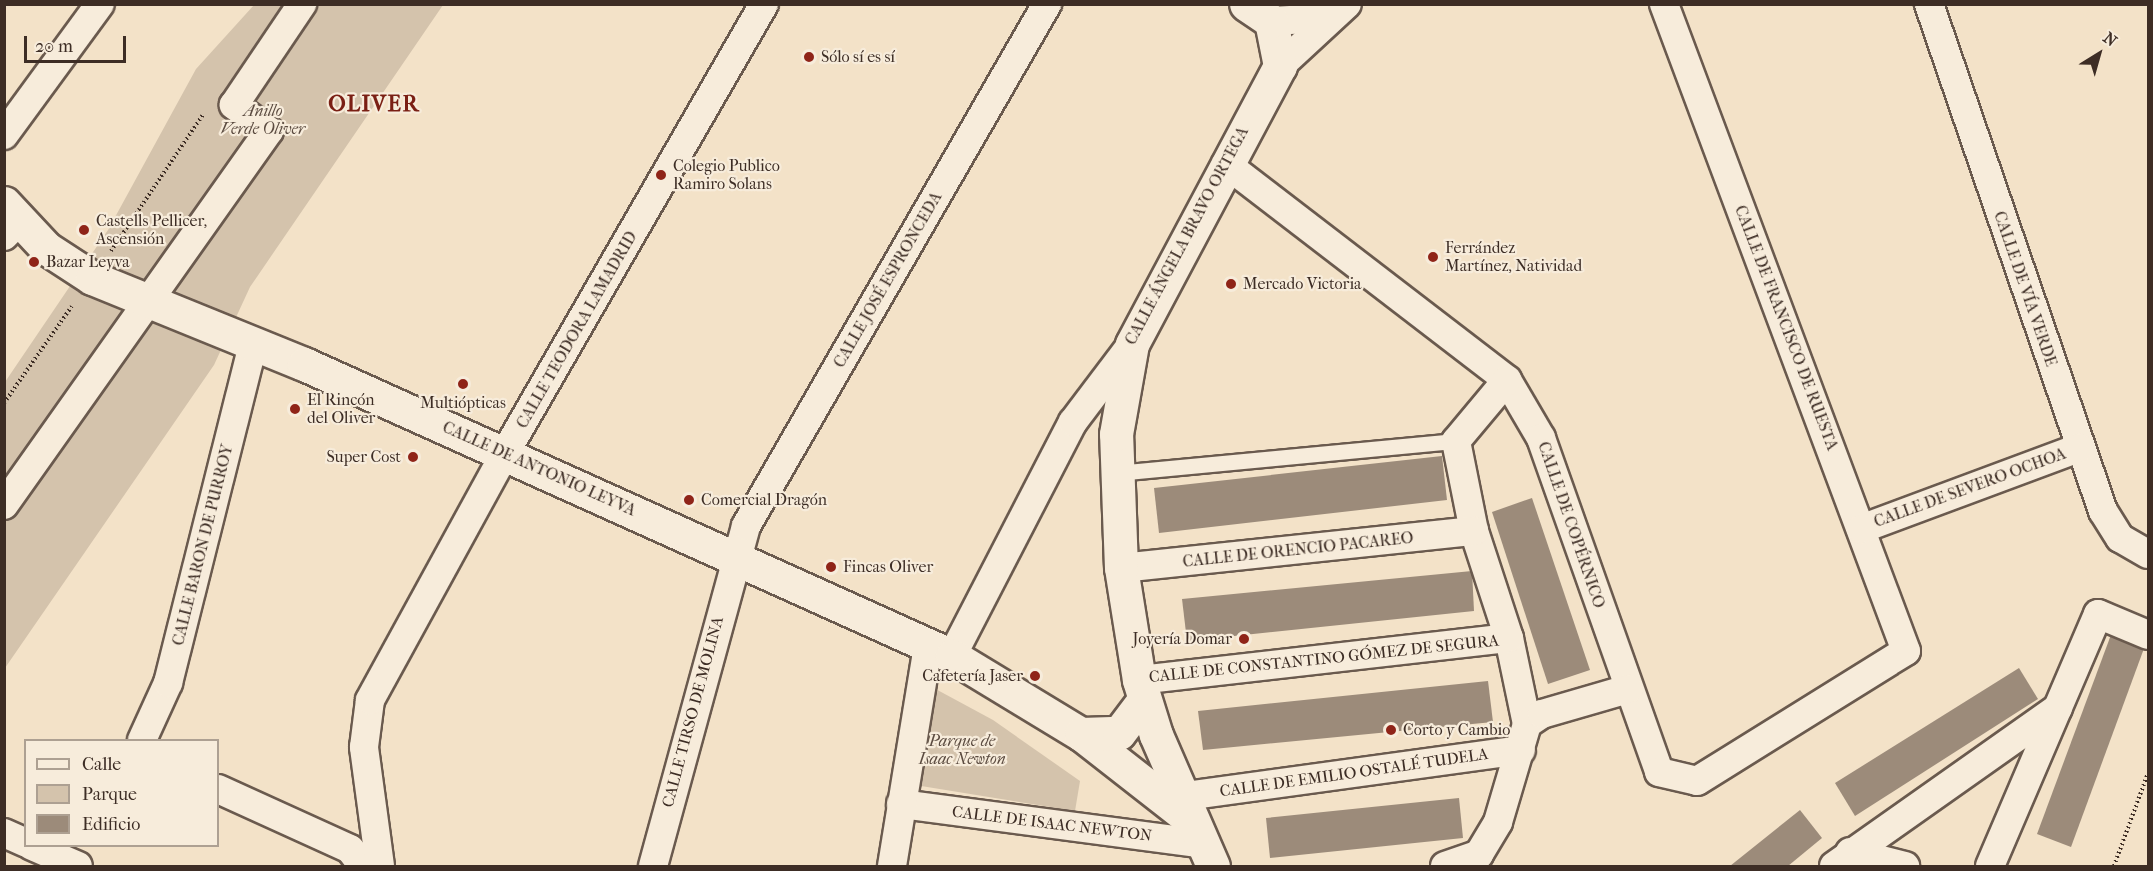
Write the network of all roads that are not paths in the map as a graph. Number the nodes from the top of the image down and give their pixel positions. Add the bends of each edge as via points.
1 (100, 4) edge
2 (302, 4) edge
3 (764, 4) edge
4 (1047, 4) edge
5 (1664, 4) edge
6 (1929, 4) edge
7 (1338, 11) edge
8 (1258, 13) edge
9 (1280, 66) junction
10 (4, 135) edge
11 (1226, 164) junction
12 (9, 220) edge
13 (149, 304) junction
14 (1132, 344) junction
15 (253, 345) junction
16 (1507, 380) junction
17 (1456, 441) junction
18 (2079, 448) junction
19 (505, 453) junction
20 (1116, 473) junction
21 (4, 505) edge
22 (1861, 529) junction
23 (1474, 531) junction
24 (2148, 554) edge
25 (734, 557) junction
26 (1121, 568) junction
27 (2148, 635) edge
28 (1509, 638) junction
29 (940, 651) junction
30 (1628, 689) junction
31 (1142, 690) junction
32 (2058, 708) junction
33 (1081, 734) junction
34 (1524, 737) junction
35 (143, 739) edge
36 (1659, 772) joint
37 (219, 789) edge
38 (901, 804) junction
39 (1198, 832) edge
40 (4, 833) edge
41 (24, 842) edge
42 (35, 847) edge
43 (1842, 859) edge
44 (79, 861) edge
45 (653, 866) edge
46 (363, 867) edge
47 (380, 867) edge
48 (892, 867) edge
49 (1445, 867) edge
50 (1905, 867) edge
51 (1990, 867) edge

1 - 10 street
2 - 13 street via 234,105 269,131
3 - 19 street, CALLE TEODORA LAMADRID
4 - 25 street, CALLE JOSÉ ESPRONCEDA via 746,526
5 - 22 street, CALLE DE FRANCISCO DE RUESTA
6 - 18 street, CALLE DE VÍA VERDE
7 - 8 street, CALLE ÁNGELA BRAVO ORTEGA
7 - 9 street, CALLE ÁNGELA BRAVO ORTEGA
8 - 9 street, CALLE ÁNGELA BRAVO ORTEGA
9 - 11 street, CALLE ÁNGELA BRAVO ORTEGA
11 - 14 street, CALLE ÁNGELA BRAVO ORTEGA
11 - 16 street, CALLE DE COPÉRNICO
12 - 13 street, CALLE DE ANTONIO LEYVA via 92,278
13 - 15 street, CALLE DE ANTONIO LEYVA
13 - 21 street
14 - 20 street via 1118,413
14 - 29 street, CALLE ÁNGELA BRAVO ORTEGA via 1073,422
15 - 19 street, CALLE DE ANTONIO LEYVA
15 - 35 street, CALLE BARON DE PURROY via 168,683
16 - 17 street
16 - 30 street, CALLE DE COPÉRNICO via 1541,438
17 - 20 lane
17 - 23 street
18 - 22 street, CALLE DE SEVERO OCHOA
18 - 24 street, CALLE DE VÍA VERDE via 2111,526
19 - 25 street, CALLE DE ANTONIO LEYVA
19 - 47 street, CALLE TEODORA LAMADRID via 370,700 364,747
20 - 26 street
22 - 36 street, CALLE DE FRANCISCO DE RUESTA via 1906,651 1697,781
23 - 26 street, CALLE DE ORENCIO PACAREO
23 - 28 street
25 - 29 street, CALLE DE ANTONIO LEYVA
25 - 45 street, CALLE TIRSO DE MOLINA
26 - 31 street
27 - 32 street via 2098,614
28 - 31 street, CALLE DE CONSTANTINO GÓMEZ DE SEGURA
28 - 34 street
29 - 33 street, CALLE DE ANTONIO LEYVA
29 - 38 street, CALLE ÁNGELA BRAVO ORTEGA
30 - 34 street, CALLE DE EMILIO OSTALÉ TUDELA via 1542,714
30 - 36 street, CALLE DE COPÉRNICO
31 - 33 street via 1119,733
31 - 39 street
32 - 43 street
32 - 51 street
33 - 39 street, CALLE DE ANTONIO LEYVA
34 - 39 street, CALLE DE EMILIO OSTALÉ TUDELA
34 - 49 street via 1498,822 1479,854
37 - 46 street via 350,849
38 - 39 street, CALLE DE ISAAC NEWTON
38 - 48 street, CALLE ÁNGELA BRAVO ORTEGA
40 - 41 street
42 - 44 street
43 - 50 street

